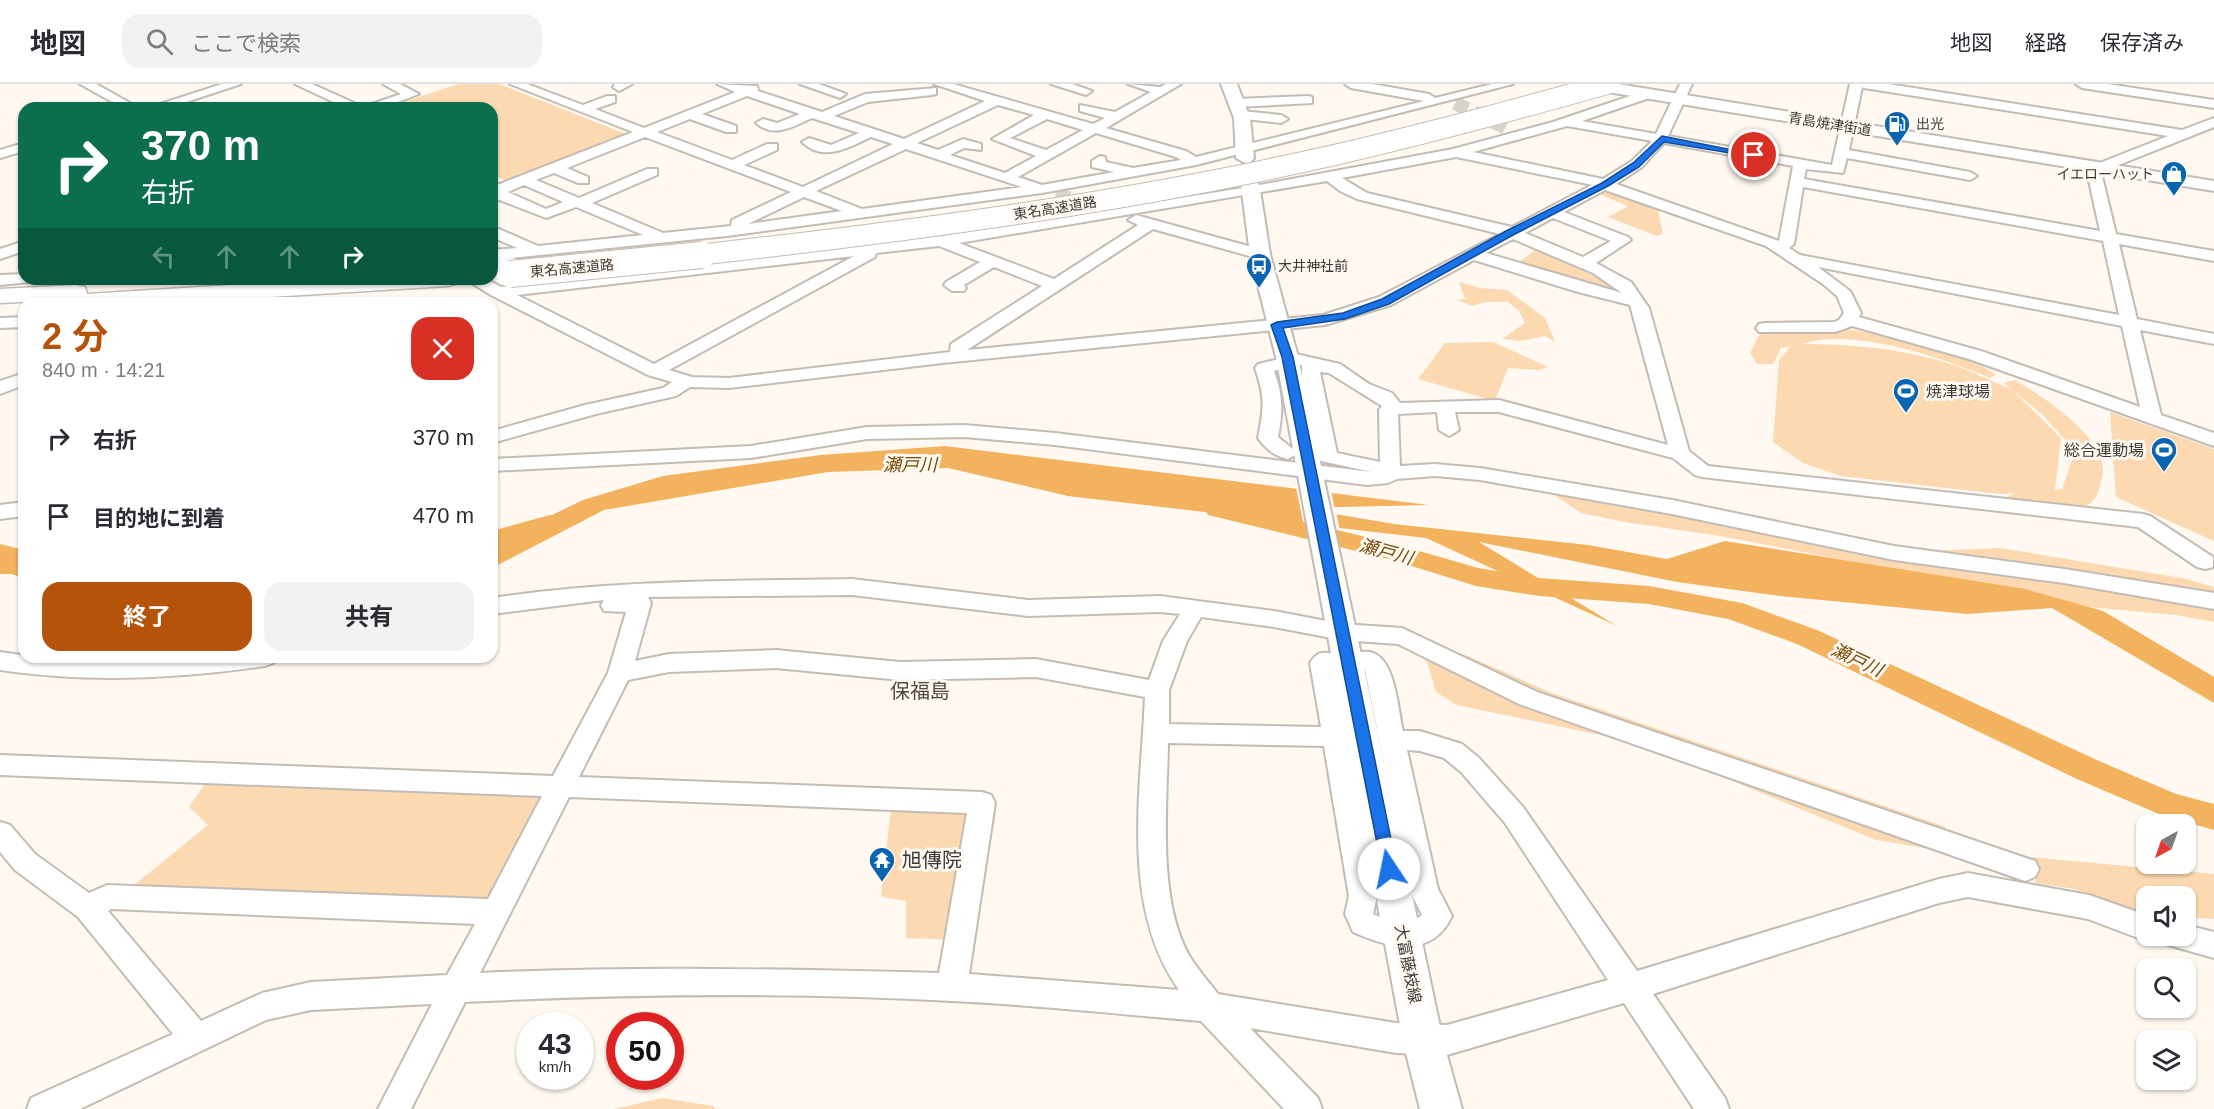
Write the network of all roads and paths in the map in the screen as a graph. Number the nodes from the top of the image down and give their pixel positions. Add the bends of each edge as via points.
1 (86, 84) edge
2 (235, 84) edge
3 (301, 84) edge
4 (389, 84) edge
5 (516, 84) edge
6 (723, 84) edge
7 (766, 84) edge
8 (806, 84) edge
9 (1134, 84) edge
10 (1175, 84) edge
11 (1229, 84) edge
12 (1298, 84) edge
13 (1351, 84) edge
14 (1507, 84) edge
15 (1581, 84) edge
16 (1589, 84) edge
17 (1607, 84) edge
18 (1856, 84) edge
19 (1864, 84) edge
20 (2082, 84) edge
21 (2173, 84) edge
22 (944, 86) edge
23 (1058, 90) edge
24 (1080, 90) dead end
25 (1161, 91) junction
26 (746, 92) junction
27 (1683, 92) edge
28 (840, 94) dead end
29 (998, 94) junction
30 (1648, 94) junction
31 (2178, 98) junction
32 (611, 99) dead end
33 (687, 99) dead end
34 (1113, 100) dead end
35 (922, 101) dead end
36 (1446, 101) junction
37 (121, 102) edge
38 (174, 102) edge
39 (343, 102) edge
40 (388, 102) edge
41 (2214, 104) edge
42 (710, 106) junction
43 (1134, 107) junction
44 (1085, 108) dead end
45 (1313, 108) junction
46 (1239, 109) junction
47 (583, 110) junction
48 (1155, 111) dead end
49 (690, 114) junction
50 (1047, 114) junction
51 (817, 115) junction
52 (1117, 117) junction
53 (1281, 119) dead end
54 (1565, 122) junction
55 (2214, 122) edge
56 (763, 123) dead end
57 (1845, 126) junction
58 (2198, 128) junction
59 (731, 129) dead end
60 (1096, 129) junction
61 (1323, 129) junction
62 (2214, 130) edge
63 (645, 133) junction
64 (870, 133) junction
65 (2182, 134) junction
66 (1162, 136) dead end
67 (1662, 139) junction
68 (809, 142) dead end
69 (904, 144) junction
70 (1139, 144) junction
71 (717, 146) dead end
72 (772, 147) dead end
73 (976, 147) dead end
74 (18, 149) edge
75 (692, 151) junction
76 (1454, 153) junction
77 (1841, 153) junction
78 (0, 154) edge
79 (1245, 154) junction
80 (1048, 155) junction
81 (939, 156) junction
82 (1100, 160) dead end
83 (1193, 161) junction
84 (1800, 163) junction
85 (732, 165) junction
86 (2096, 167) junction
87 (554, 168) junction
88 (1137, 173) junction
89 (1329, 175) junction
90 (1970, 176) dead end
91 (1006, 178) junction
92 (524, 180) junction
93 (583, 180) dead end
94 (1798, 182) junction
95 (1605, 185) junction
96 (2214, 186) edge
97 (1250, 188) junction
98 (498, 190) edge
99 (803, 192) junction
100 (1049, 192) junction
101 (498, 194) edge
102 (578, 202) junction
103 (1551, 212) junction
104 (1115, 213) junction
105 (860, 218) junction
106 (1151, 224) junction
107 (720, 232) junction
108 (1510, 233) junction
109 (498, 234) edge
110 (661, 237) junction
111 (2110, 237) junction
112 (941, 241) junction
113 (1778, 246) junction
114 (18, 248) edge
115 (871, 248) junction
116 (533, 249) junction
117 (0, 254) edge
118 (498, 254) edge
119 (1260, 254) junction
120 (1472, 254) junction
121 (2214, 256) edge
122 (1796, 257) junction
123 (992, 261) junction
124 (1583, 264) junction
125 (498, 266) edge
126 (18, 279) edge
127 (0, 280) edge
128 (498, 283) edge
129 (498, 284) edge
130 (203, 285) tunnel mouth
131 (360, 285) edge
132 (496, 285) edge
133 (1055, 285) junction
134 (958, 288) dead end
135 (0, 296) edge
136 (155, 297) edge
137 (1636, 302) junction
138 (18, 304) edge
139 (0, 306) edge
140 (1850, 320) junction
141 (18, 322) edge
142 (2130, 322) junction
143 (0, 323) edge
144 (1277, 325) junction
145 (1765, 328) dead end
146 (2214, 339) edge
147 (960, 357) junction
148 (1288, 359) junction
149 (1311, 365) junction
150 (654, 371) junction
151 (18, 380) edge
152 (687, 381) junction
153 (0, 388) edge
154 (1444, 406) junction
155 (1395, 409) junction
156 (2152, 418) junction
157 (1449, 430) dead end
158 (498, 435) edge
159 (2214, 440) edge
160 (1288, 453) dead end
161 (1680, 454) junction
162 (498, 465) edge
163 (1390, 473) junction
164 (1310, 477) junction
165 (18, 510) edge
166 (0, 513) edge
167 (2205, 562) dead end
168 (2214, 602) edge
169 (498, 605) edge
170 (1194, 610) junction
171 (498, 618) edge
172 (1336, 638) junction
173 (1366, 659) dead end
174 (0, 661) edge
175 (224, 663) edge
176 (620, 674) junction
177 (1157, 690) junction
178 (1155, 733) junction
179 (1335, 737) junction
180 (1392, 740) junction
181 (0, 765) edge
182 (559, 788) junction
183 (0, 833) edge
184 (2025, 869) dead end
185 (88, 908) junction
186 (495, 912) junction
187 (2136, 924) edge
188 (1402, 934) junction
189 (2196, 940) edge
190 (2214, 945) edge
191 (952, 987) junction
192 (1630, 987) junction
193 (454, 991) junction
194 (1209, 1007) junction
195 (196, 1038) junction
196 (1423, 1041) junction
197 (43, 1109) edge
198 (394, 1109) edge
199 (1306, 1109) edge
200 (1441, 1109) edge
201 (1713, 1109) edge

1 - 37 street
2 - 38 street
3 - 39 street
4 - 40 street via 413,94
5 - 47 street
6 - 26 street
7 - 26 street
8 - 28 street
9 - 25 street
10 - 25 street
11 - 46 main road
12 - 45 street
13 - 36 street
14 - 36 street
15 - 125 highway, 東名高速道路 via 1396,133 1078,196 762,241
16 - 30 main road, 青島焼津街道
17 - 128 highway, 東名高速道路, bridge via 1446,129 1161,191 844,239
18 - 57 street
19 - 65 street
20 - 31 street
21 - 31 street
22 - 29 street via 980,95
22 - 35 street
22 - 51 street via 865,98
23 - 24 street
25 - 43 street
26 - 42 street
26 - 51 street
27 - 30 main road, 青島焼津街道
27 - 57 main road, 青島焼津街道
27 - 67 street
29 - 50 street
29 - 69 street
30 - 54 street
31 - 41 street
32 - 47 street
33 - 42 street
34 - 43 street
36 - 61 street
42 - 49 street
43 - 48 street
43 - 52 street
44 - 52 street
45 - 46 street
45 - 61 street
46 - 53 street
46 - 79 main road
47 - 63 street
49 - 59 street
49 - 63 street
50 - 60 street
50 - 80 street via 999,139
51 - 56 street via 778,128
51 - 64 street
52 - 60 street
54 - 67 street
54 - 76 street
55 - 58 street
57 - 77 street
57 - 86 main road, 青島焼津街道
58 - 62 street
58 - 65 street
60 - 70 street
60 - 80 street
61 - 79 street
63 - 75 street
63 - 87 street
64 - 68 street via 832,150
64 - 69 street
65 - 86 street
66 - 70 street
67 - 84 street
67 - 95 street via 1636,165
69 - 81 street
69 - 99 street
70 - 83 street via 1181,154
71 - 75 street
72 - 85 street
73 - 81 street via 963,143
74 - 78 street
75 - 85 street
75 - 102 street via 654,164
76 - 89 street
76 - 95 street
77 - 84 street via 1838,170
77 - 90 street
79 - 83 street
80 - 91 street
81 - 91 street
82 - 88 street via 1097,164
83 - 88 street
84 - 94 street
85 - 99 street
86 - 96 main road, 青島焼津街道
86 - 111 street
87 - 92 street
87 - 93 street
88 - 100 street
89 - 97 street
89 - 108 street via 1362,196
91 - 100 street
92 - 98 street
92 - 102 street
94 - 111 street
94 - 113 street via 1786,243
95 - 103 street
95 - 113 street
97 - 104 street
97 - 119 main road, 大富藤枝線
99 - 105 street
99 - 107 street
100 - 105 street
101 - 102 street via 546,214
102 - 110 street
103 - 108 street
103 - 124 street via 1623,240
104 - 106 street
104 - 112 street
105 - 107 street
106 - 119 street
106 - 133 street
107 - 110 street
108 - 120 street
108 - 124 street
109 - 116 street
110 - 116 street
111 - 121 street
111 - 142 street
112 - 115 street
112 - 123 street
113 - 122 street
114 - 117 street
115 - 129 street
115 - 150 street
116 - 118 street
119 - 144 main road, 大富藤枝線
120 - 137 street
120 - 144 street via 1364,310 1325,320
122 - 140 street via 1844,294 1854,313
122 - 142 street
123 - 133 street
123 - 134 street via 952,285
124 - 137 street via 1625,285
126 - 127 street
130 - 135 highway
131 - 136 highway
132 - 150 street
133 - 147 street via 957,348
137 - 161 street via 1641,308
138 - 139 highway
140 - 145 street via 1835,327
140 - 156 street via 1975,355
141 - 143 street
142 - 146 street
142 - 156 street
144 - 147 street
144 - 148 main road, 大富藤枝線
147 - 152 street via 740,382
148 - 149 street via 1303,359
148 - 160 street via 1264,368 1273,392 1268,438 1276,449
148 - 164 main road, 大富藤枝線
149 - 155 street via 1334,368 1363,388 1385,397
149 - 163 street via 1328,458
150 - 152 street
151 - 153 street
152 - 158 street via 669,392
154 - 155 street
154 - 157 street
154 - 161 street via 1511,408
155 - 163 street via 1388,410
156 - 159 street
161 - 167 street via 1702,471 2143,521
162 - 164 street via 751,452 867,434 964,431 1054,439
163 - 164 street via 1380,480
163 - 168 street via 1435,470 1480,474 1661,505 1894,553
164 - 172 main road, 大富藤枝線
165 - 166 street
169 - 170 street via 637,590 852,587 1028,608 1160,604
170 - 172 street via 1274,619
170 - 177 street via 1175,641
171 - 176 street via 640,603
172 - 179 street via 1322,663
172 - 184 street via 1402,636 1528,698
172 - 188 main road, 大富藤枝線
173 - 180 street via 1377,668
174 - 175 street via 55,669 197,667
176 - 177 street via 669,663 776,659 900,671 1036,668
176 - 182 street
177 - 178 street
178 - 179 street
178 - 194 street via 1152,861 1163,929 1179,966
179 - 188 street via 1363,896 1359,914 1363,923
180 - 188 street via 1424,891 1438,916 1425,930
180 - 192 street via 1438,745 1470,765 1514,815
181 - 182 street
182 - 186 street
182 - 191 street via 982,803
183 - 185 street via 25,862
185 - 186 street via 107,897
185 - 195 street
186 - 193 street
187 - 192 street via 2089,907 1968,885
188 - 196 main road, 大富藤枝線
189 - 190 street
191 - 193 street via 736,981 585,982
191 - 194 street
192 - 196 street via 1447,1040
192 - 201 street
193 - 195 street via 311,996 262,1007
193 - 198 street
194 - 196 street
194 - 199 street
195 - 197 street
196 - 200 main road, 大富藤枝線

